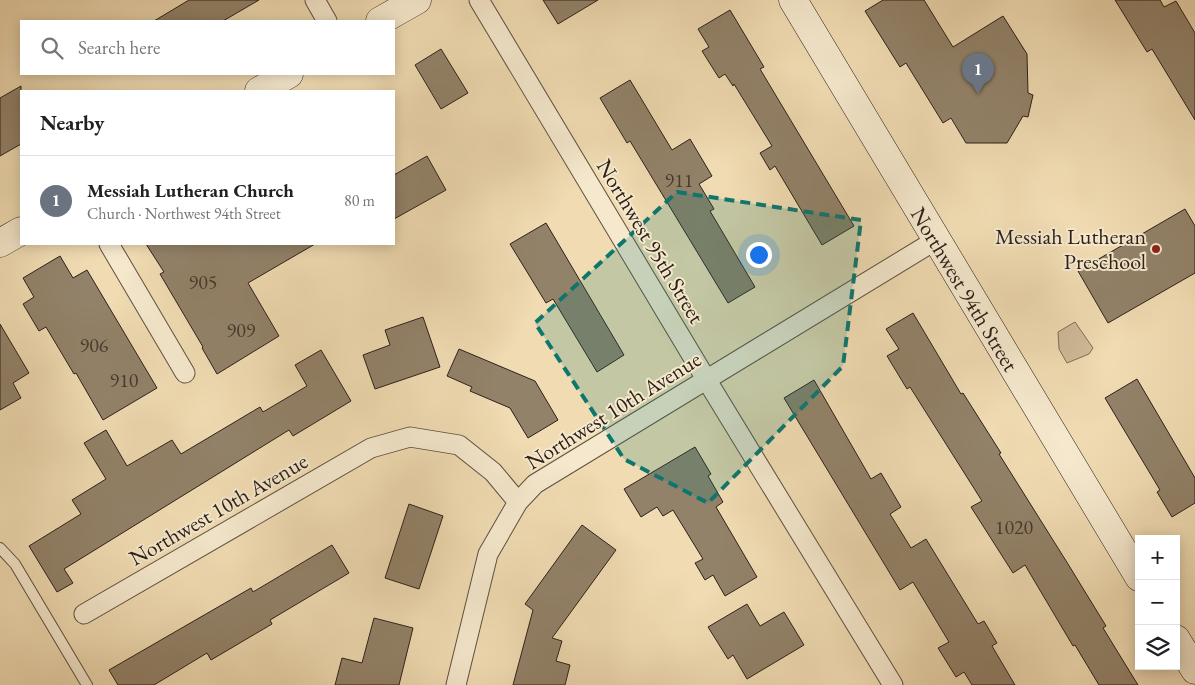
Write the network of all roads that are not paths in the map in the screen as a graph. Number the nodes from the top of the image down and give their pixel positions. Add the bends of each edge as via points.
1 (314, 0) edge
2 (417, 0) edge
3 (479, 0) edge
4 (793, 0) edge
5 (327, 20) edge
6 (382, 20) edge
7 (287, 75) edge
8 (261, 90) edge
9 (20, 232) edge
10 (936, 240) junction
11 (0, 243) edge
12 (110, 245) edge
13 (185, 373) dead end
14 (706, 379) junction
15 (518, 502) junction
16 (0, 548) edge
17 (1135, 570) edge
18 (84, 614) dead end
19 (1180, 646) edge
20 (1195, 670) edge
21 (87, 685) edge
22 (456, 685) edge
23 (892, 685) edge

1 - 5 street
2 - 6 street
3 - 14 street, Northwest 95th Street
4 - 10 street, Northwest 94th Street
7 - 8 street
9 - 11 street
10 - 14 street, Northwest 10th Avenue
10 - 17 street, Northwest 94th Street
12 - 13 street
14 - 15 street, Northwest 10th Avenue via 536,484
14 - 23 street, Northwest 95th Street
15 - 18 street, Northwest 10th Avenue via 493,472 459,445 410,437 371,448
15 - 22 street via 488,554
16 - 21 lane via 15,564
19 - 20 street

